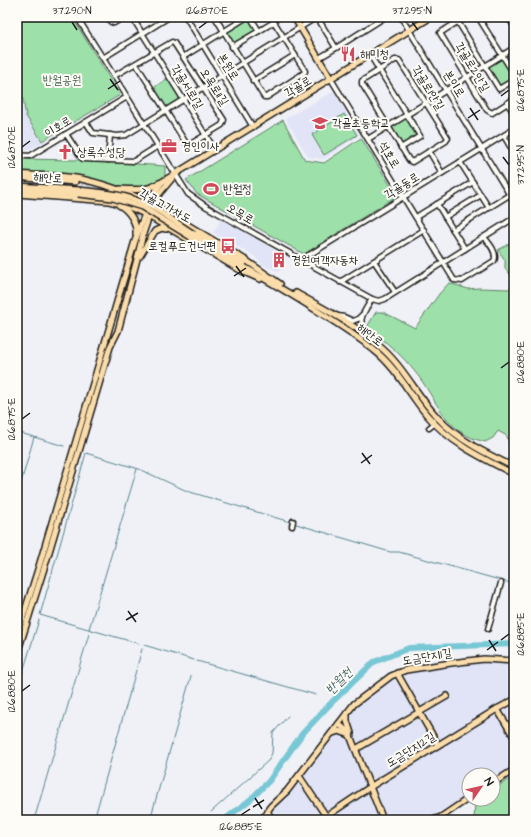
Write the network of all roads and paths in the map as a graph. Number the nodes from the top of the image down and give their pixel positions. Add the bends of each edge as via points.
1 (77, 17) edge
2 (108, 17) edge
3 (124, 17) edge
4 (132, 17) edge
5 (169, 17) edge
6 (186, 17) edge
7 (215, 17) edge
8 (247, 17) edge
9 (271, 17) edge
10 (294, 17) edge
11 (316, 17) edge
12 (380, 17) edge
13 (401, 17) edge
14 (431, 17) edge
15 (454, 17) edge
16 (465, 17) edge
17 (478, 17) edge
18 (508, 17) edge
19 (274, 22) junction
20 (457, 22) junction
21 (514, 26) edge
22 (300, 27) junction
23 (259, 31) junction
24 (409, 31) junction
25 (223, 32) junction
26 (142, 34) junction
27 (284, 38) junction
28 (203, 44) junction
29 (232, 47) junction
30 (336, 48) junction
31 (514, 48) edge
32 (154, 53) junction
33 (295, 55) junction
34 (370, 55) junction
35 (502, 55) junction
36 (183, 57) junction
37 (103, 58) junction
38 (319, 58) junction
39 (242, 63) junction
40 (136, 64) junction
41 (484, 66) junction
42 (379, 70) junction
43 (514, 74) edge
44 (114, 76) junction
45 (222, 76) junction
46 (467, 78) junction
47 (331, 79) junction
48 (253, 80) junction
49 (514, 80) edge
50 (203, 87) junction
51 (446, 90) junction
52 (127, 97) junction
53 (183, 99) junction
54 (514, 99) edge
55 (426, 103) junction
56 (507, 103) junction
57 (165, 110) junction
58 (514, 113) edge
59 (406, 114) junction
60 (86, 122) junction
61 (144, 124) junction
62 (388, 126) junction
63 (253, 127) junction
64 (514, 129) edge
65 (66, 134) junction
66 (110, 135) junction
67 (206, 135) junction
68 (504, 136) junction
69 (368, 139) junction
70 (158, 146) junction
71 (401, 148) junction
72 (482, 149) junction
73 (215, 150) junction
74 (430, 151) junction
75 (514, 153) edge
76 (17, 155) edge
77 (108, 160) junction
78 (460, 162) junction
79 (442, 173) junction
80 (17, 174) edge
81 (175, 174) junction
82 (17, 178) edge
83 (75, 182) tunnel mouth
84 (162, 182) junction
85 (472, 182) junction
86 (17, 186) edge
87 (116, 189) junction
88 (17, 190) edge
89 (78, 192) junction
90 (514, 192) edge
91 (17, 194) edge
92 (481, 195) junction
93 (510, 195) junction
94 (404, 197) junction
95 (109, 201) junction
96 (514, 202) edge
97 (151, 203) junction
98 (437, 204) junction
99 (489, 208) junction
100 (164, 211) junction
101 (147, 216) junction
102 (416, 217) junction
103 (445, 217) junction
104 (514, 218) edge
105 (157, 222) junction
106 (424, 230) junction
107 (453, 230) junction
108 (172, 231) junction
109 (193, 236) joint
110 (484, 236) junction
111 (135, 241) junction
112 (465, 249) junction
113 (301, 260) junction
114 (374, 261) junction
115 (444, 262) junction
116 (135, 263) junction
117 (340, 282) junction
118 (284, 288) junction
119 (395, 292) junction
120 (372, 299) junction
121 (362, 315) junction
122 (337, 316) junction
123 (376, 343) junction
124 (435, 423) junction
125 (429, 428) dead end
126 (514, 467) edge
127 (514, 474) edge
128 (293, 521) dead end
129 (292, 526) dead end
130 (502, 583) dead end
131 (488, 629) dead end
132 (17, 636) edge
133 (17, 654) edge
134 (514, 661) edge
135 (397, 673) junction
136 (447, 696) dead end
137 (514, 700) edge
138 (497, 709) junction
139 (418, 712) junction
140 (347, 713) junction
141 (339, 724) junction
142 (330, 735) junction
143 (351, 737) junction
144 (514, 737) edge
145 (438, 745) junction
146 (356, 749) junction
147 (514, 770) edge
148 (298, 776) junction
149 (501, 778) edge
150 (370, 787) junction
151 (461, 803) edge
152 (268, 813) junction
153 (326, 816) junction
154 (260, 820) edge
155 (272, 820) edge
156 (321, 820) edge
157 (383, 820) edge
158 (433, 820) edge

1 - 37 street, 오목로
2 - 3 street via 114,23
4 - 26 street, 각골서로1길
5 - 26 street
6 - 28 street, 본원로
7 - 25 street
8 - 23 street
8 - 25 street
9 - 19 street
10 - 22 main road, 석호로
11 - 22 street, 이호로
11 - 30 street
12 - 30 street via 382,20
13 - 24 street, 본이로
14 - 24 main road, 각골로
15 - 20 street
16 - 20 street, 각골로2안길
17 - 35 street
18 - 21 street
19 - 23 street
19 - 27 street
20 - 41 street
20 - 46 street, 각골로2안길 via 440,33
22 - 27 street, 이호로
22 - 38 main road, 석호로
23 - 29 street
24 - 34 main road, 각골로
24 - 51 street, 본이로
25 - 28 street
25 - 29 street
26 - 32 street, 각골서로1길
26 - 37 street
27 - 33 street
27 - 39 street, 이호로
28 - 36 street
28 - 45 street, 본원로
29 - 39 street
30 - 38 street
31 - 35 street
32 - 36 street, 오목로11길 via 172,42
32 - 40 street, 오목로11길
32 - 53 street, 각골서로1길
33 - 48 street
33 - 48 street via 304,73 267,97 264,97
34 - 42 street
34 - 47 main road, 각골로
35 - 41 street
35 - 43 street
36 - 50 street, 오목로11길
37 - 44 street, 오목로
38 - 47 main road, 석호로
39 - 45 street, 이호로
39 - 48 street
40 - 44 street, 오목로11길
40 - 57 street, 오목로11길
41 - 46 street
41 - 49 street via 499,89
42 - 55 street, 각골로1안길 via 399,60
42 - 59 street
42 - 62 street, 각골로1안길 via 362,81 362,84
44 - 52 street, 오목로
45 - 50 street, 이호로
45 - 63 street, 본원로
46 - 51 street
46 - 56 street, 각골로2안길 via 487,110 492,113
47 - 63 main road, 각골로
47 - 69 street, 석호로
50 - 53 street, 이호로
50 - 67 street, 오목로11길 via 224,120 222,125
51 - 55 street
51 - 72 street, 본이로
52 - 60 street, 이호로
52 - 61 street, 오목로
53 - 57 street, 이호로
53 - 67 street, 각골서로1길
54 - 56 street, 각골로2안길
55 - 59 street
55 - 74 street, 각골로1안길 via 448,138
56 - 58 street
57 - 61 street, 이호로
57 - 67 street, 오목로11길 via 189,145
59 - 62 street
59 - 71 street via 420,136
60 - 65 street, 이호로
60 - 66 street, 이호로 via 93,133
61 - 66 street, 이호로 via 126,135
61 - 70 street, 오목로
62 - 69 street
62 - 71 street, 각골로1안길
63 - 73 main road, 각골로
64 - 68 street, 각골동로
65 - 76 street, 이호로 via 30,156
65 - 77 street via 83,159
66 - 77 street
67 - 73 street, 각골서로1길
68 - 72 street, 각골동로
68 - 75 street
69 - 94 street, 석호로
70 - 77 street via 134,161
70 - 81 street, 오목로
71 - 74 street, 각골로1안길 via 412,162
72 - 78 street, 각골동로
72 - 93 street, 본이로
73 - 81 main road, 각골로
74 - 79 street
78 - 79 street, 각골동로
78 - 85 street
79 - 94 street, 각골동로
80 - 87 main road via 76,178
81 - 84 main road, 각골로
81 - 97 main road, 각골로
81 - 113 street, 오목로 via 188,194 195,199
82 - 83 main road
84 - 87 main road via 146,189
84 - 97 main road, 각골로
85 - 92 street
85 - 98 street
86 - 89 main road, 해안로
87 - 97 main road
88 - 89 main road, 해안로
89 - 109 main road, 각골고가차도, bridge via 134,199 153,208
90 - 93 street
91 - 95 main road
92 - 99 street
92 - 103 street
93 - 96 street, 본이로
93 - 99 street
94 - 102 street, 석호로
94 - 113 street, 각골동로
95 - 101 main road via 125,205
95 - 111 main road via 123,207 131,216 136,227
97 - 100 main road
97 - 101 main road
98 - 102 street
98 - 103 street
99 - 107 street
100 - 105 main road via 154,211
100 - 118 main road via 247,261
101 - 105 main road
101 - 111 main road
101 - 116 main road
102 - 106 street, 석호로
103 - 107 street
104 - 110 street
105 - 108 main road
106 - 114 street
106 - 115 street, 석호로
107 - 112 street
108 - 116 main road via 162,228 155,231
108 - 118 main road via 242,271
109 - 118 main road, 해안로
110 - 112 street
110 - 115 street via 495,254 494,261 462,281 454,280
111 - 132 main road
112 - 115 street
113 - 117 street, 오목로
114 - 117 street
114 - 119 street
115 - 119 street
116 - 133 main road via 118,331 110,347
117 - 120 street, 오목로
118 - 122 main road, 해안로
118 - 124 main road, 해안로 via 375,350 398,374
119 - 120 street via 379,301
120 - 121 street
121 - 122 street via 353,321
121 - 123 street via 361,326
122 - 123 main road, 해안로
123 - 126 main road, 해안로 via 399,367 448,428 473,446
124 - 125 street
124 - 127 main road, 해안로 via 444,433 472,453
128 - 129 street
130 - 131 street
134 - 135 main road, 도금단지1길 via 484,659
135 - 139 main road
135 - 140 main road, 도금단지1길 via 354,704
136 - 139 main road
137 - 138 main road, 도금단지2길
138 - 144 main road
138 - 145 main road, 도금단지2길
139 - 145 main road
139 - 146 main road
140 - 141 main road, 도금단지1길
140 - 143 main road
141 - 142 main road, 도금단지1길
141 - 143 main road
142 - 143 main road via 340,731
142 - 148 main road, 도금단지1길
143 - 146 main road
145 - 150 main road, 도금단지2길
146 - 150 main road
147 - 149 main road
148 - 152 main road, 도금단지1길 via 271,806
148 - 153 main road
150 - 153 main road, 도금단지2길
150 - 157 main road
151 - 158 main road
152 - 154 main road, 도금단지1길
152 - 155 main road
153 - 156 main road, 도금단지2길

